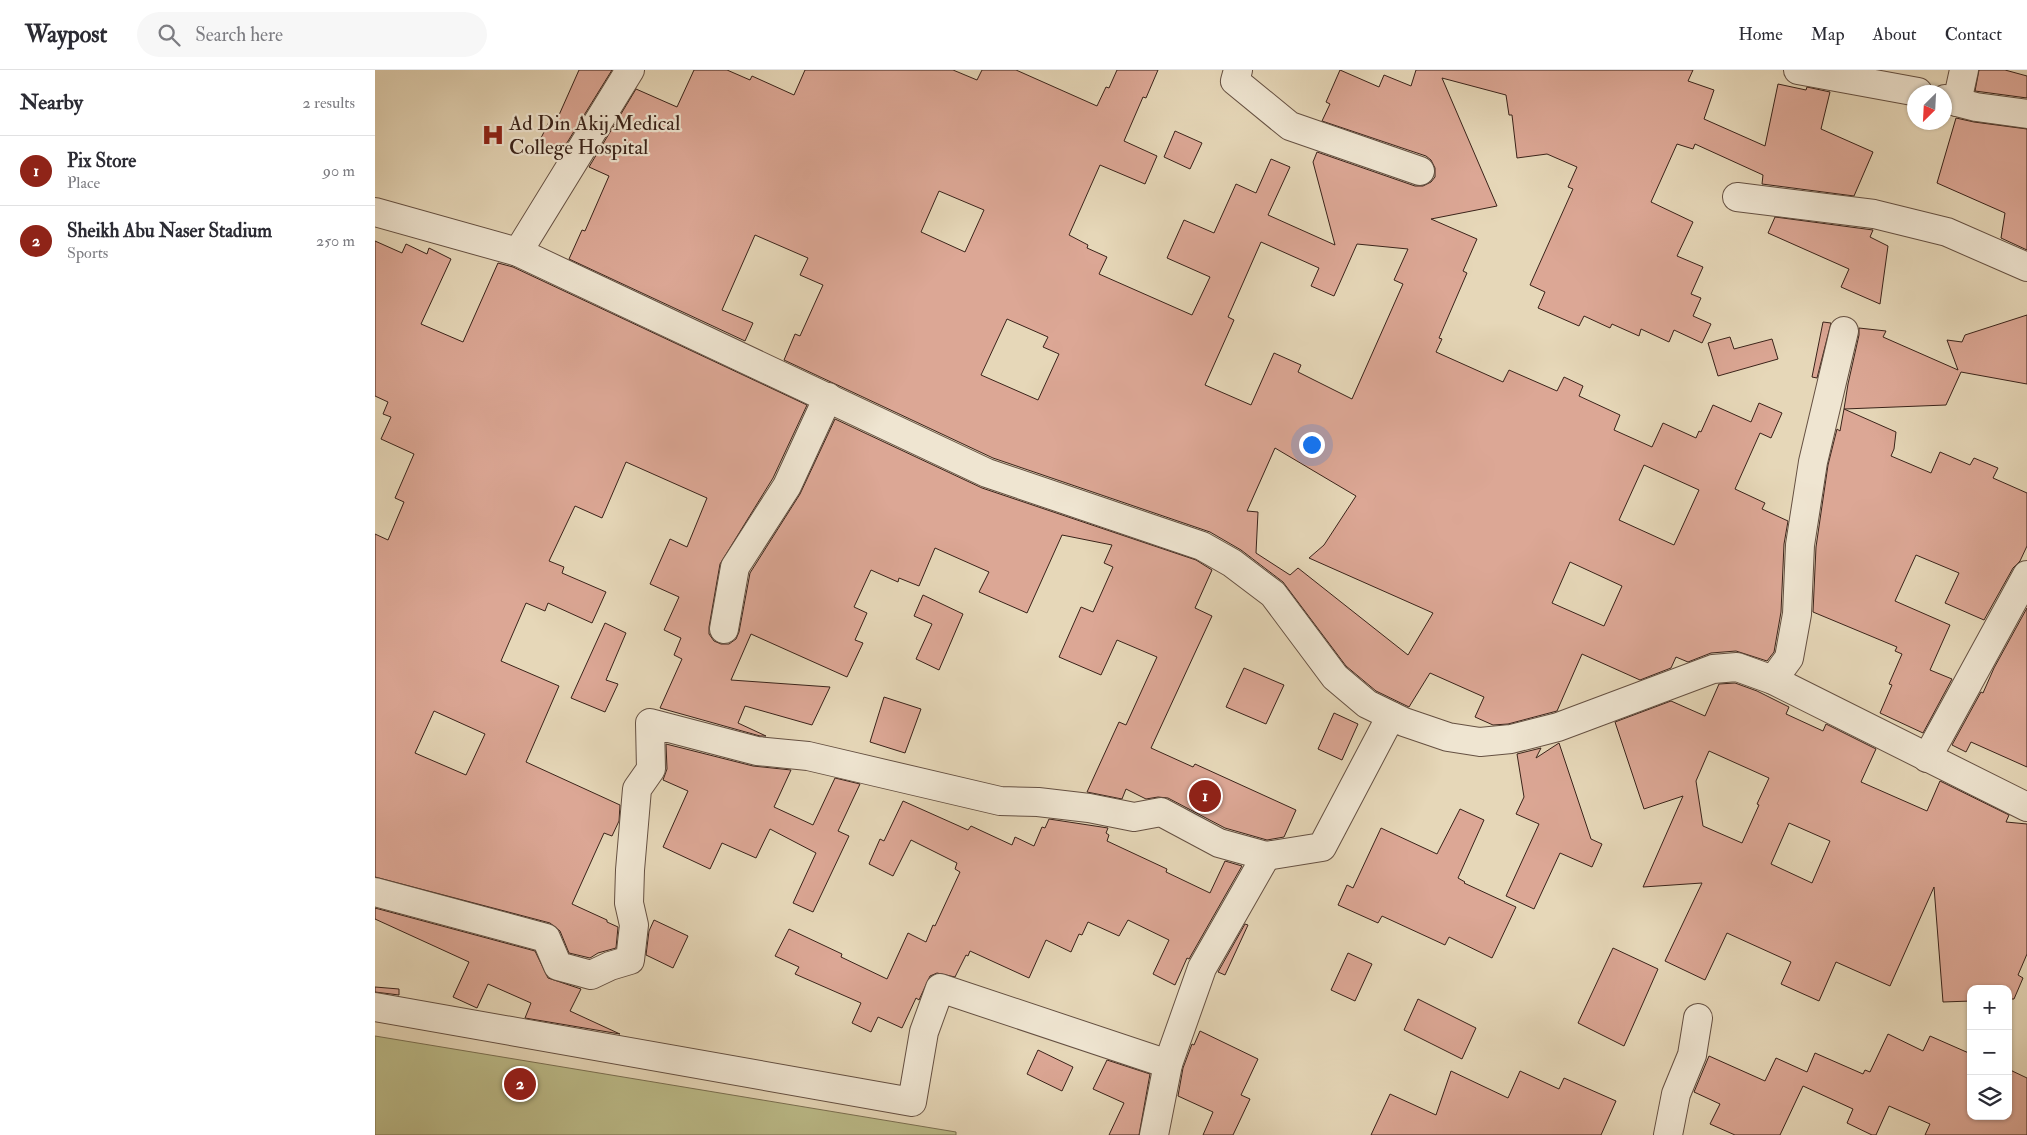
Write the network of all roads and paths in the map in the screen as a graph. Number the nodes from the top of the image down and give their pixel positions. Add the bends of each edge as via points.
1 (630, 70) edge
2 (1238, 70) edge
3 (1798, 70) edge
4 (1964, 70) edge
5 (1907, 90) edge
6 (1952, 99) edge
7 (1952, 101) edge
8 (2027, 114) edge
9 (1420, 171) dead end
10 (1737, 197) dead end
11 (375, 212) edge
12 (518, 252) junction
13 (2027, 267) edge
14 (1844, 331) dead end
15 (828, 397) junction
16 (2027, 575) edge
17 (724, 629) dead end
18 (1773, 680) junction
19 (1391, 716) junction
20 (1927, 758) junction
21 (2027, 807) edge
22 (1266, 856) junction
23 (375, 892) edge
24 (375, 1007) edge
25 (1698, 1018) dead end
26 (1168, 1064) junction
27 (1154, 1135) edge
28 (1668, 1135) edge

1 - 12 street
2 - 9 street via 1235,80 1290,126
3 - 5 street
4 - 6 street
7 - 8 street
10 - 13 street via 1874,214 1947,232
11 - 12 street
12 - 15 street
14 - 18 street via 1813,462 1800,545 1797,614 1789,658
15 - 17 street via 787,486 735,567
15 - 19 street via 987,473 1202,546 1232,563 1273,594 1335,677 1367,704
16 - 20 street
18 - 19 street via 1737,667 1713,668 1558,727 1511,739 1480,742 1447,737
18 - 20 street
19 - 22 street via 1322,847
20 - 21 street
22 - 23 street via 1219,843 1161,812 1134,817 1089,808 1000,801 808,756 757,751 650,723 651,769 637,789 629,870 629,904 634,925 629,960 591,975 558,966 546,938
22 - 26 street via 1202,968
24 - 26 street via 912,1102 925,1032 940,988
25 - 28 street via 1692,1055 1676,1094
26 - 27 street

